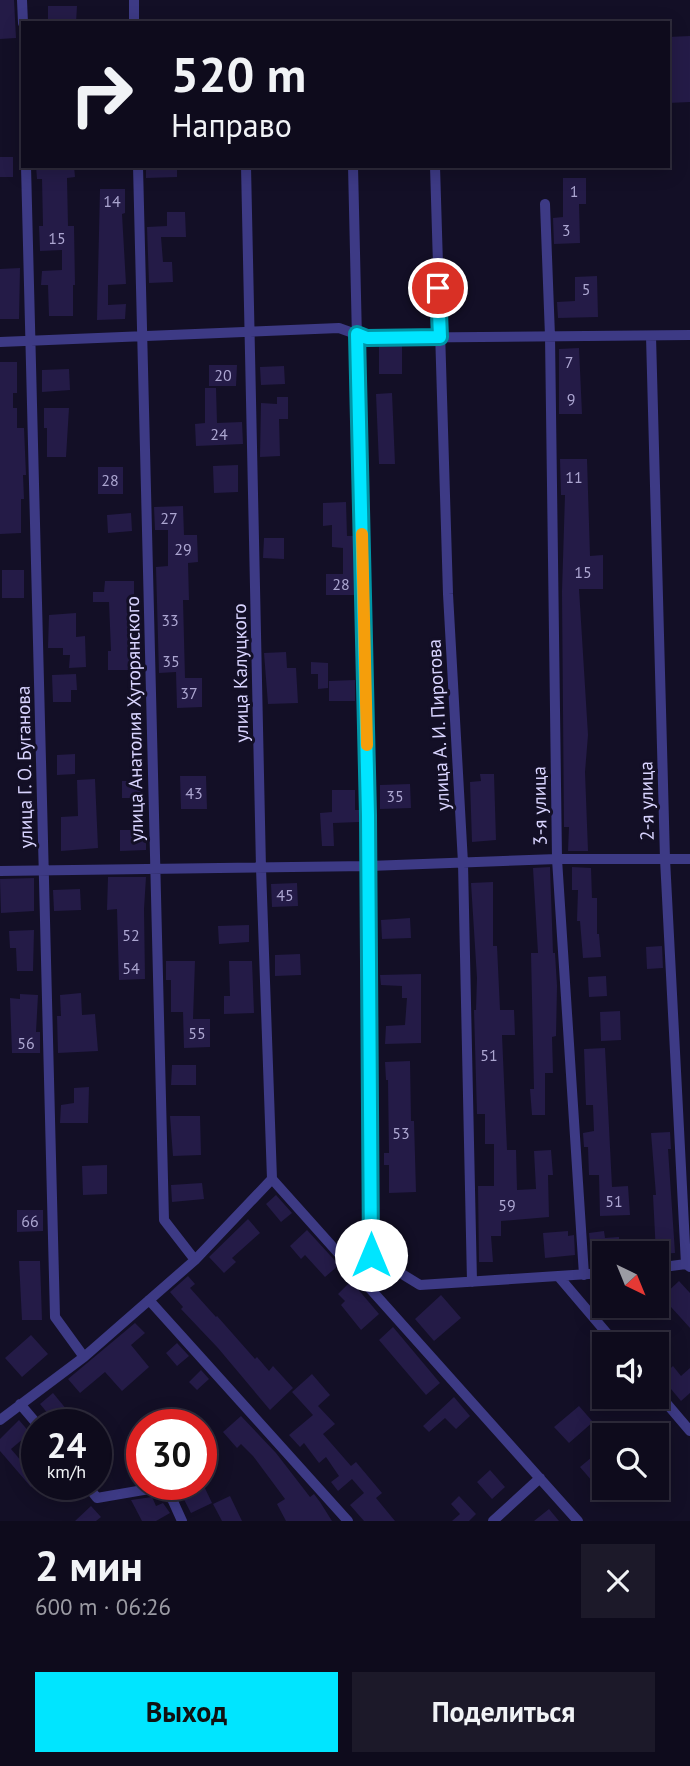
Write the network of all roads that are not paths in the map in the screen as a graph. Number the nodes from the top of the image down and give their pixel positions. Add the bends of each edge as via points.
1 (22, 0) edge
2 (134, 0) edge
3 (23, 21) edge
4 (134, 21) edge
5 (26, 168) edge
6 (138, 168) edge
7 (246, 168) edge
8 (353, 168) edge
9 (435, 168) edge
10 (545, 204) dead end
11 (251, 331) junction
12 (357, 334) junction
13 (142, 335) junction
14 (651, 335) junction
15 (690, 335) edge
16 (550, 336) junction
17 (440, 337) junction
18 (31, 340) junction
19 (0, 342) edge
20 (557, 859) junction
21 (665, 859) junction
22 (690, 859) edge
23 (463, 863) junction
24 (369, 866) junction
25 (261, 868) junction
26 (155, 869) junction
27 (44, 870) junction
28 (0, 871) edge
29 (272, 1179) junction
30 (371, 1255) junction
31 (195, 1260) junction
32 (688, 1265) edge
33 (669, 1267) edge
34 (592, 1274) edge
35 (584, 1275) junction
36 (559, 1277) junction
37 (472, 1282) junction
38 (371, 1288) junction
39 (149, 1300) junction
40 (606, 1332) edge
41 (84, 1357) junction
42 (20, 1404) junction
43 (669, 1406) edge
44 (24, 1409) edge
45 (0, 1420) edge
46 (690, 1431) edge
47 (540, 1478) junction
48 (112, 1495) edge
49 (182, 1521) edge
50 (348, 1521) edge
51 (493, 1521) edge
52 (578, 1521) edge

1 - 3 street
2 - 4 street
5 - 18 street, улица Г. О. Буганова
6 - 13 street, улица Анатолия Хуторянского
7 - 11 street, улица Калуцкого
8 - 12 street
9 - 17 street, улица А. И. Пирогова
10 - 16 street, 3-я улица
11 - 12 street via 339,328
11 - 13 street
11 - 25 street, улица Калуцкого
12 - 17 street via 367,338
12 - 24 street
13 - 18 street
13 - 26 street, улица Анатолия Хуторянского
14 - 15 street
14 - 16 street
14 - 21 street, 2-я улица
16 - 17 street
16 - 20 street, 3-я улица
17 - 23 street, улица А. И. Пирогова
18 - 19 street
18 - 27 street, улица Г. О. Буганова
20 - 21 street
20 - 23 street
20 - 35 street, 3-я улица
21 - 22 street
21 - 32 street, 2-я улица
23 - 24 street
23 - 37 street, улица А. И. Пирогова
24 - 25 street
24 - 30 street
25 - 26 street
25 - 29 street, улица Калуцкого
26 - 27 street
26 - 31 street, улица Анатолия Хуторянского via 164,1220
27 - 28 street
27 - 41 street, улица Г. О. Буганова via 55,1317
29 - 31 street
29 - 38 street
30 - 37 street via 419,1285
30 - 38 street
31 - 39 street
32 - 33 street
34 - 35 street
35 - 36 street
36 - 37 street
36 - 40 street
38 - 47 street
39 - 41 street
39 - 50 street
41 - 42 street
42 - 44 street
42 - 45 street
43 - 46 street
47 - 51 street
47 - 52 street
48 - 49 street via 155,1488 172,1499

